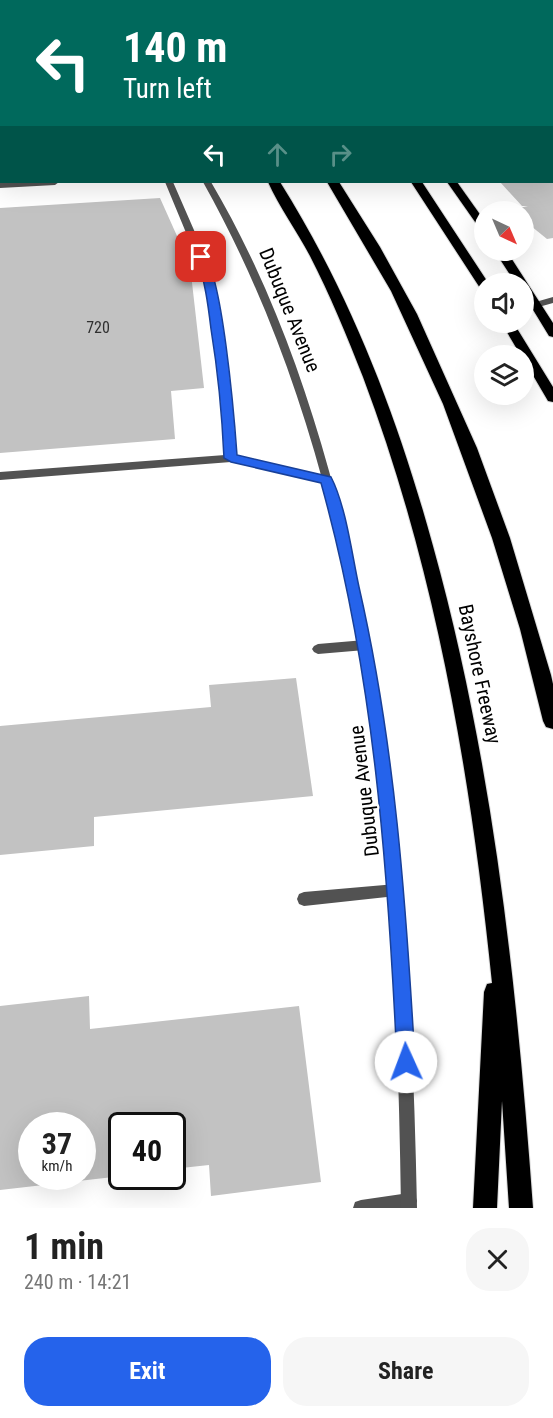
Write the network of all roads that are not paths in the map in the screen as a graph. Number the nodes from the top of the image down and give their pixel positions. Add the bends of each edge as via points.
1 (37, 183) edge
2 (169, 183) edge
3 (208, 183) edge
4 (275, 183) edge
5 (334, 183) edge
6 (417, 183) edge
7 (453, 183) edge
8 (0, 185) edge
9 (474, 213) edge
10 (476, 273) edge
11 (553, 300) edge
12 (535, 305) joint
13 (514, 333) edge
14 (553, 333) edge
15 (553, 398) edge
16 (231, 458) junction
17 (0, 476) edge
18 (327, 480) junction
19 (365, 645) junction
20 (318, 649) dead end
21 (553, 721) edge
22 (396, 890) junction
23 (304, 898) dead end
24 (498, 927) junction
25 (409, 1205) edge
26 (361, 1208) edge
27 (485, 1208) edge
28 (521, 1208) edge

1 - 8 street
2 - 16 street via 209,276
3 - 18 street, Dubuque Avenue via 266,298
4 - 24 highway, Bayshore Freeway via 338,301 398,455 452,650 476,770
5 - 21 highway via 398,291 464,436 534,644
6 - 10 main road
7 - 9 main road
11 - 12 street
12 - 14 main road
13 - 15 main road
16 - 17 street
16 - 18 street
18 - 19 street, Dubuque Avenue
19 - 20 street
19 - 22 street, Dubuque Avenue via 381,739
22 - 23 street
22 - 25 street, Dubuque Avenue via 404,1010
24 - 27 highway
24 - 28 highway, Bayshore Freeway
25 - 26 street

